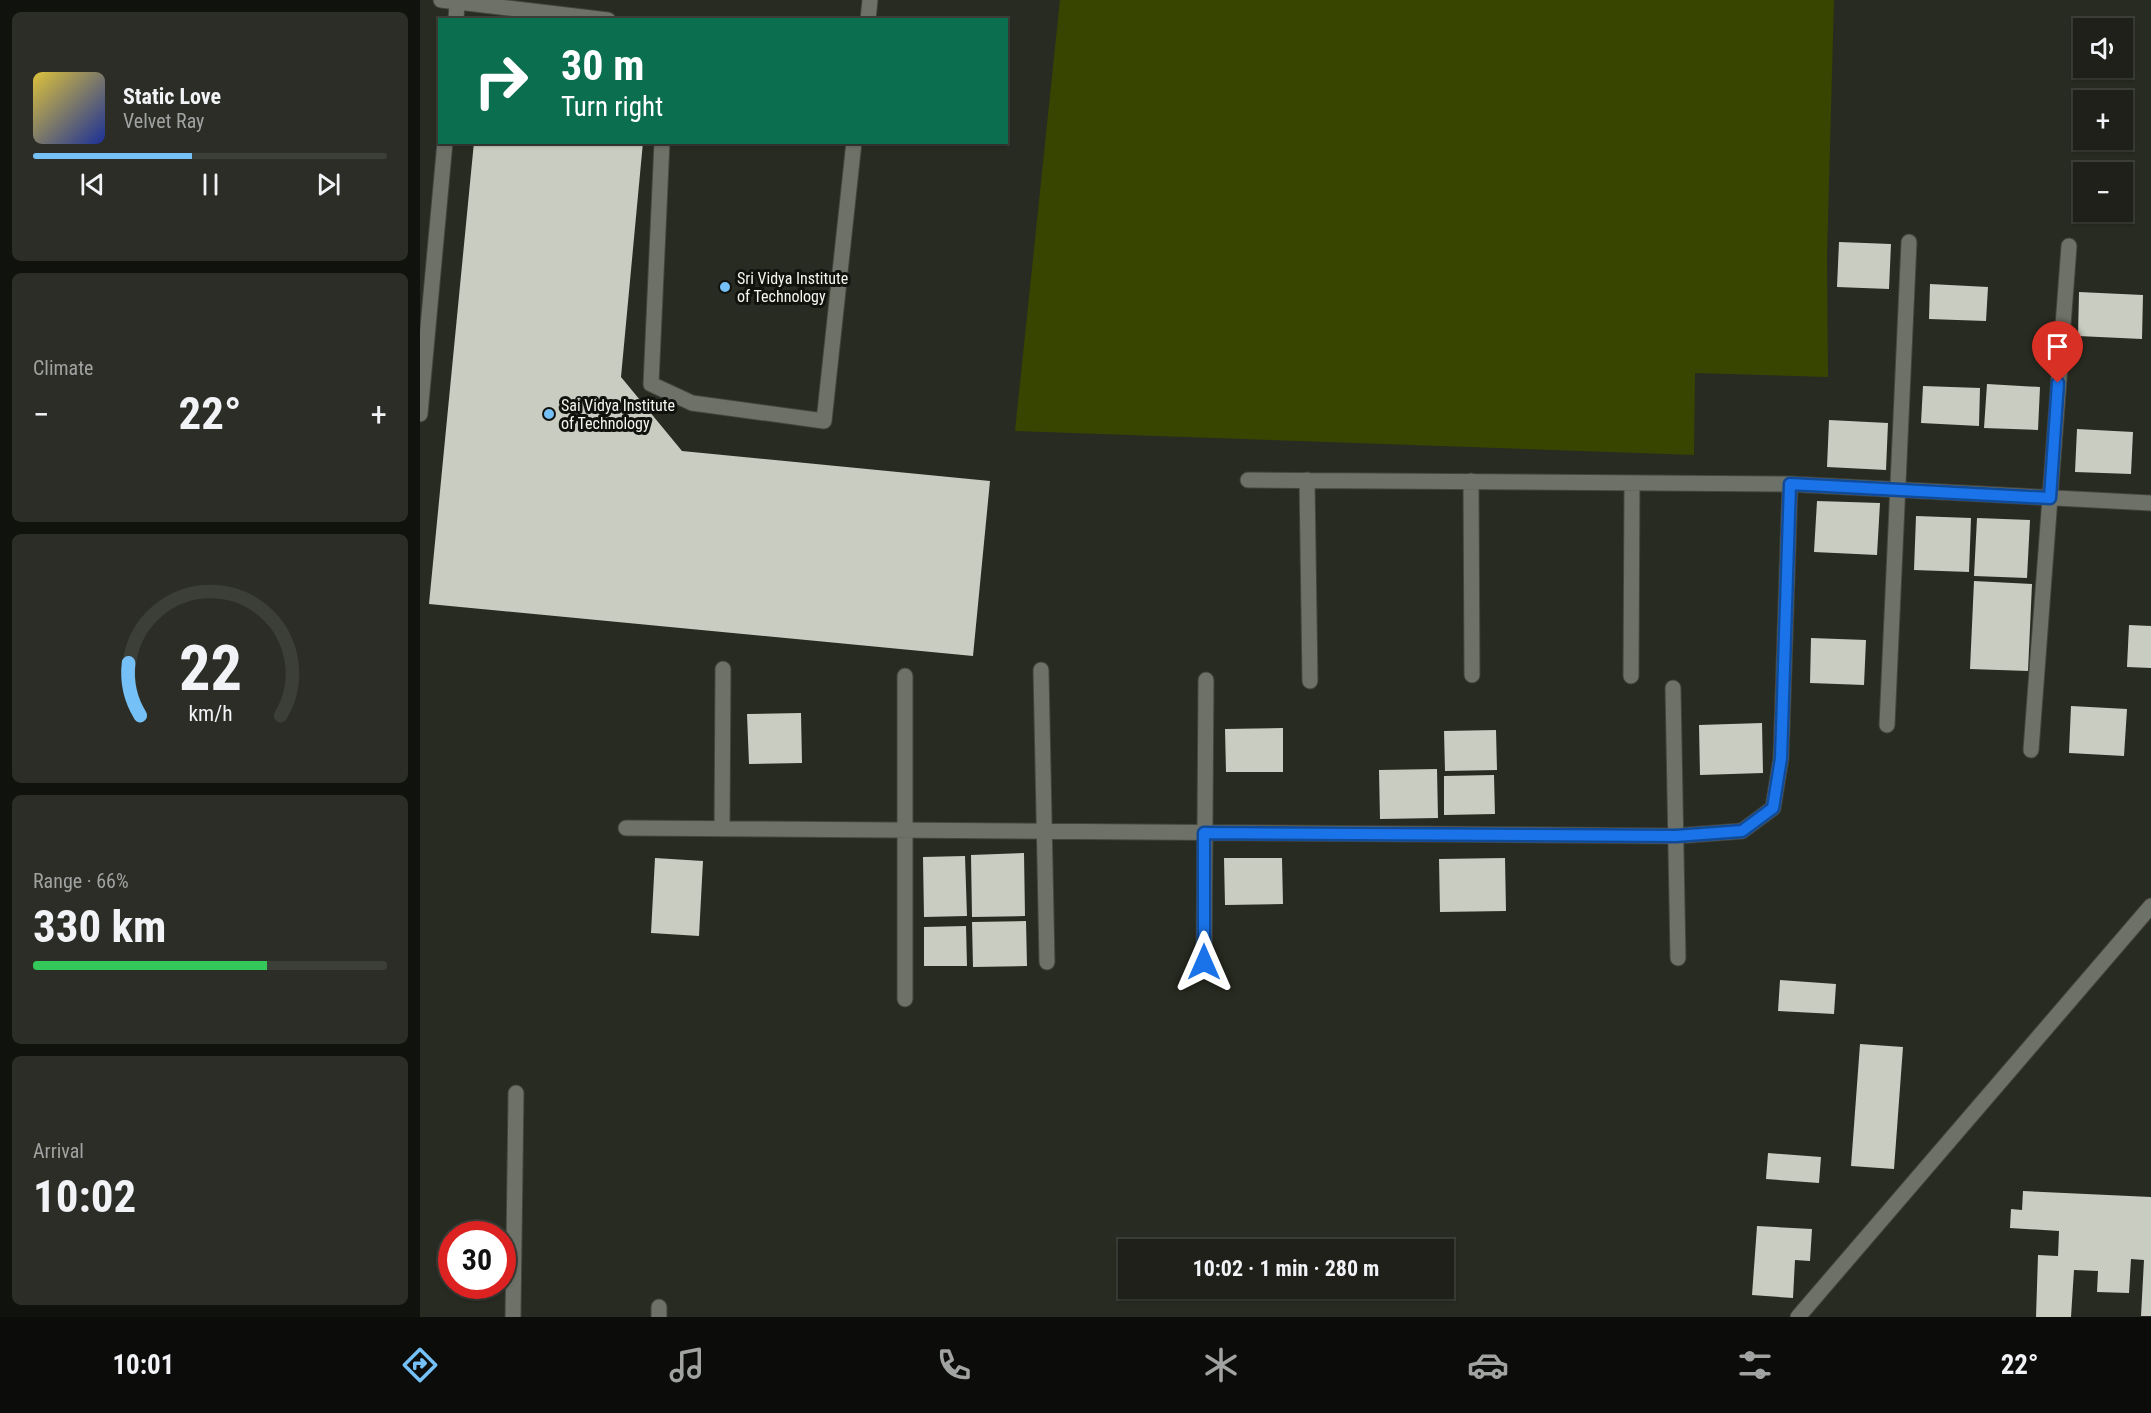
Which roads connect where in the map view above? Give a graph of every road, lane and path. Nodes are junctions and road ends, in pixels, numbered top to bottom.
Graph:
1 (441, 0) edge
2 (870, 0) edge
3 (458, 2) junction
4 (456, 18) edge
5 (591, 18) edge
6 (868, 18) edge
7 (445, 144) edge
8 (662, 144) edge
9 (854, 144) edge
10 (1909, 242) dead end
11 (2069, 246) dead end
12 (420, 414) edge
13 (1248, 480) dead end
14 (1307, 480) junction
15 (1471, 482) junction
16 (1632, 483) junction
17 (1790, 484) junction
18 (1897, 490) junction
19 (2050, 498) junction
20 (2151, 503) edge
21 (723, 669) dead end
22 (1041, 670) dead end
23 (1472, 675) dead end
24 (904, 676) dead end
25 (1631, 676) dead end
26 (1206, 680) dead end
27 (1310, 681) dead end
28 (1673, 688) dead end
29 (1887, 724) dead end
30 (2031, 750) dead end
31 (626, 828) dead end
32 (722, 829) junction
33 (905, 830) junction
34 (1044, 831) junction
35 (1204, 833) junction
36 (1676, 836) junction
37 (2151, 906) edge
38 (1678, 958) dead end
39 (1047, 962) dead end
40 (1204, 962) dead end
41 (905, 999) dead end
42 (516, 1093) dead end
43 (513, 1317) edge
44 (1798, 1317) edge

1 - 3 street
2 - 6 street
3 - 4 street
3 - 5 street
7 - 12 street
8 - 9 street
10 - 18 street
11 - 19 street
13 - 14 street
14 - 15 street
14 - 27 street
15 - 16 street
15 - 23 street
16 - 17 street
16 - 25 street
17 - 18 street
17 - 36 street
18 - 19 street
18 - 29 street
19 - 20 street
19 - 30 street
21 - 32 street
22 - 34 street
24 - 33 street
26 - 35 street
28 - 36 street
31 - 32 street
32 - 33 street
33 - 34 street
33 - 41 street
34 - 35 street
34 - 39 street
35 - 36 street
35 - 40 street
36 - 38 street
37 - 44 street
42 - 43 street

